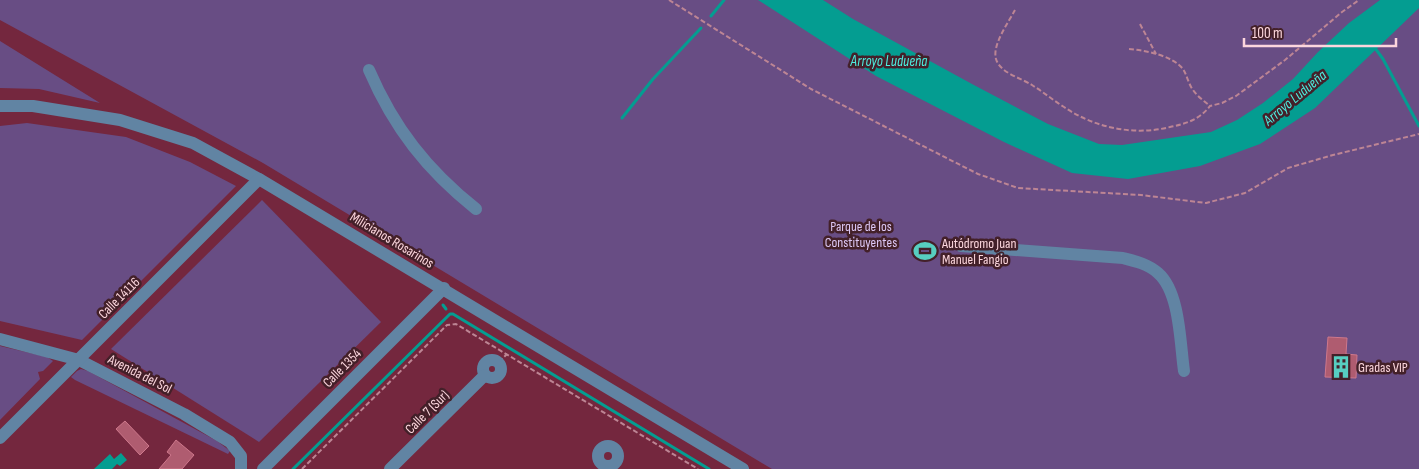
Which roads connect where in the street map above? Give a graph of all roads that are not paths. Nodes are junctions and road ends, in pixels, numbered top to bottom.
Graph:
1 (369, 70) dead end
2 (0, 106) edge
3 (260, 179) junction
4 (476, 209) dead end
5 (961, 246) dead end
6 (444, 288) junction
7 (0, 339) edge
8 (503, 358) road end
9 (79, 360) junction
10 (1184, 370) dead end
11 (0, 438) edge
12 (271, 466) edge
13 (242, 469) edge
14 (390, 469) edge
15 (743, 469) edge

1 - 4 street
2 - 3 street, Milicianos Rosarinos
3 - 6 street, Milicianos Rosarinos
3 - 9 street, Calle 14116
5 - 10 street
6 - 12 street, Calle 1354
6 - 15 street, Milicianos Rosarinos
7 - 9 street, Avenida del Sol
8 - 14 street, Calle 7 (Sur)
9 - 11 street, Calle 14116
9 - 13 street, Avenida del Sol

